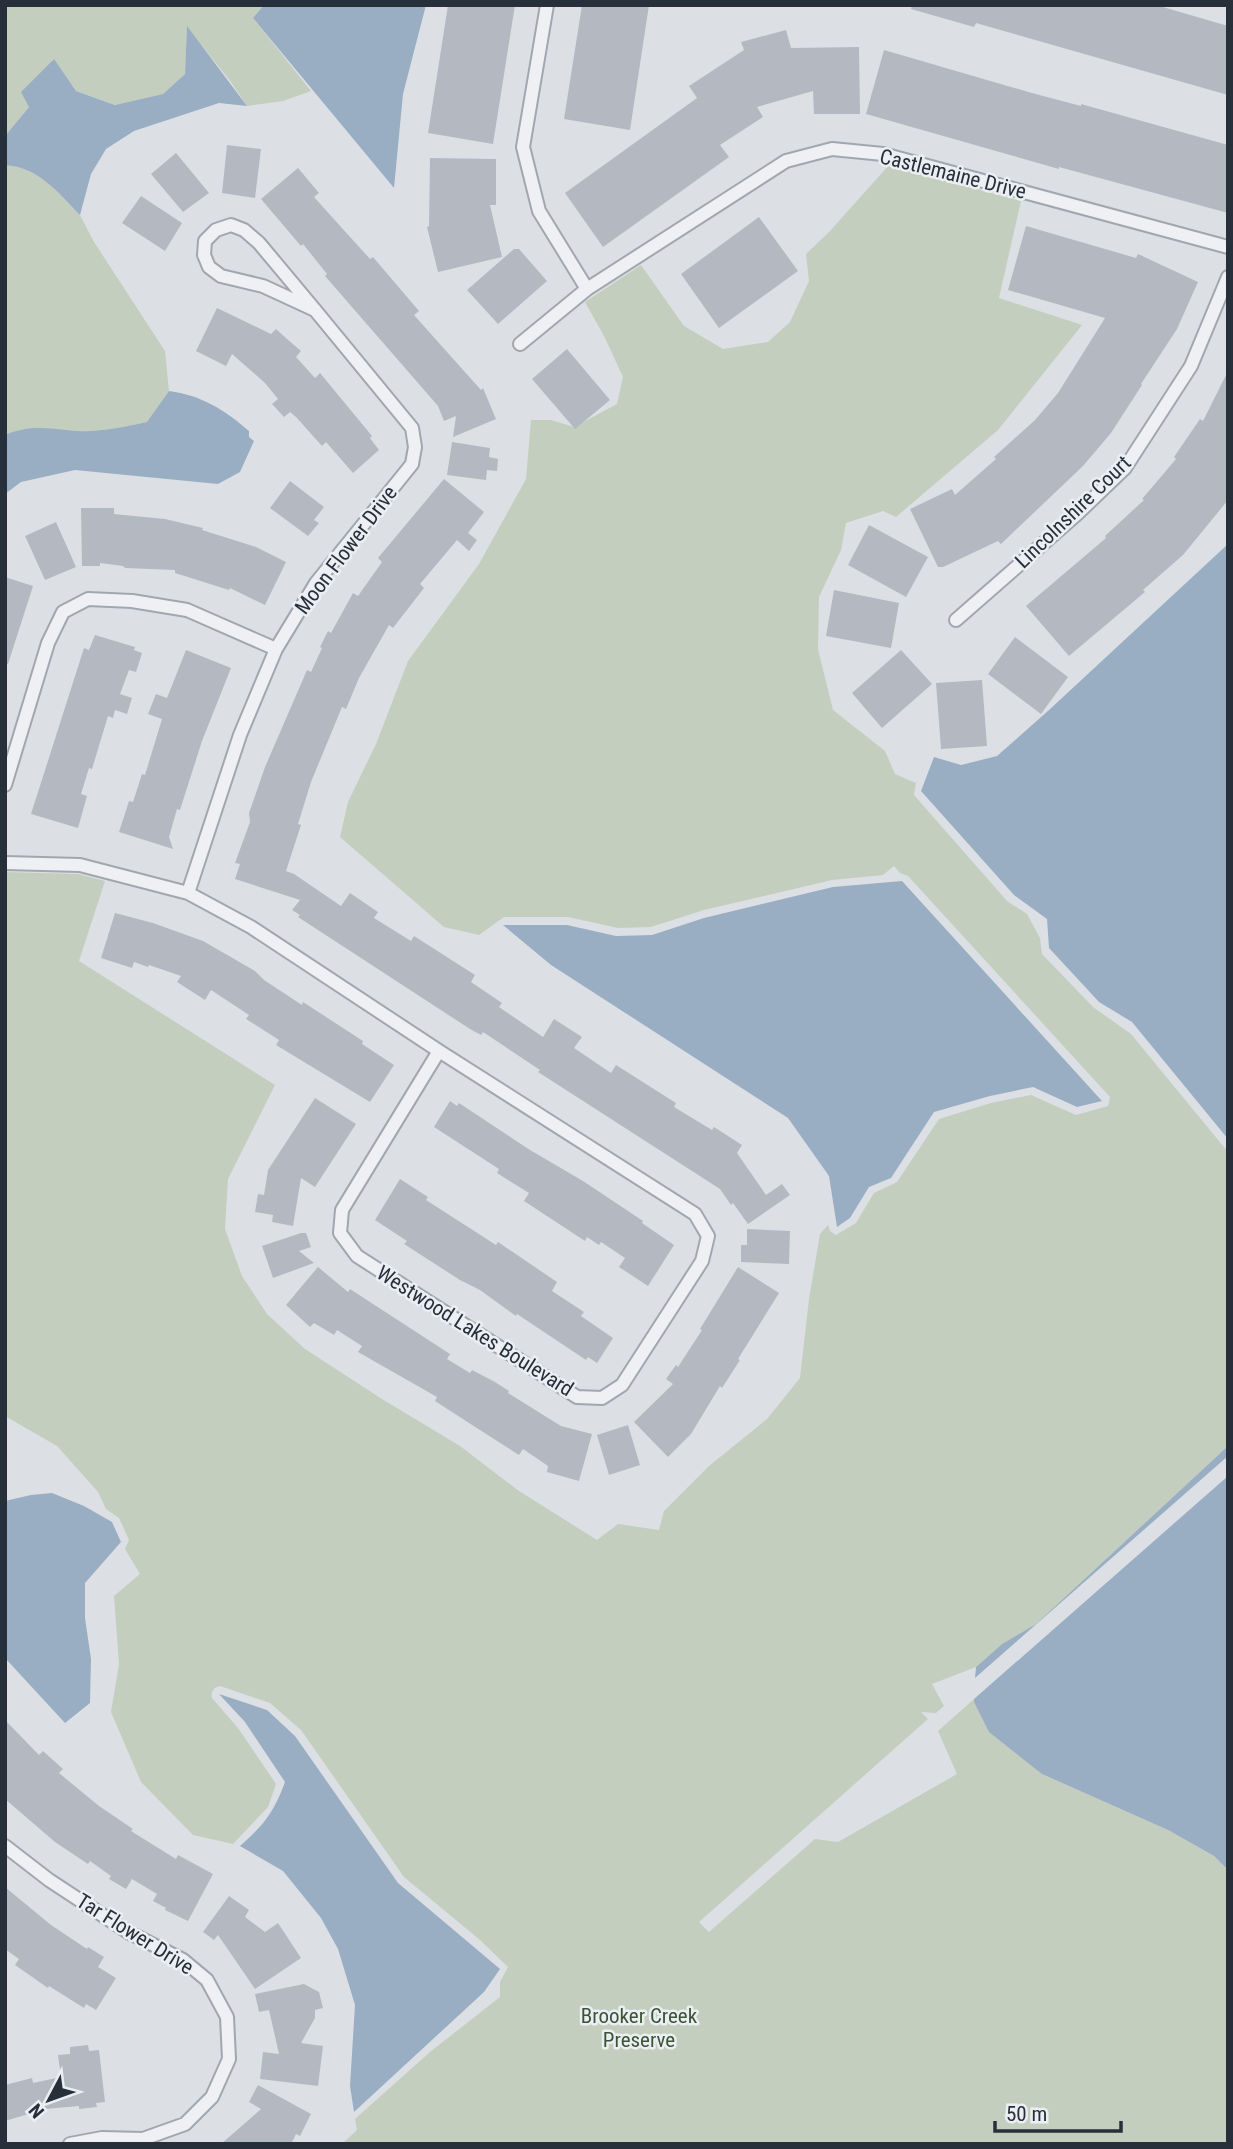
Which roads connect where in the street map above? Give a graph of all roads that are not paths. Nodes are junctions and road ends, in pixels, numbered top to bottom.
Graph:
1 (547, 5) edge
2 (1228, 247) edge
3 (1228, 277) edge
4 (587, 289) junction
5 (314, 310) junction
6 (520, 344) dead end
7 (956, 620) dead end
8 (276, 649) junction
9 (5, 785) edge
10 (5, 863) edge
11 (188, 893) junction
12 (439, 1051) junction
13 (5, 1846) edge
14 (70, 2144) edge

1 - 4 street
2 - 4 street, Castlemaine Drive
3 - 7 street, Lincolnshire Court
4 - 6 street, Castlemaine Drive
5 - 5 street, Moon Flower Drive
5 - 8 street, Moon Flower Drive
8 - 9 street
8 - 11 street, Moon Flower Drive
10 - 11 street, Westwood Lakes Boulevard
11 - 12 street, Westwood Lakes Boulevard
12 - 12 street, Westwood Lakes Boulevard
13 - 14 street, Tar Flower Drive

